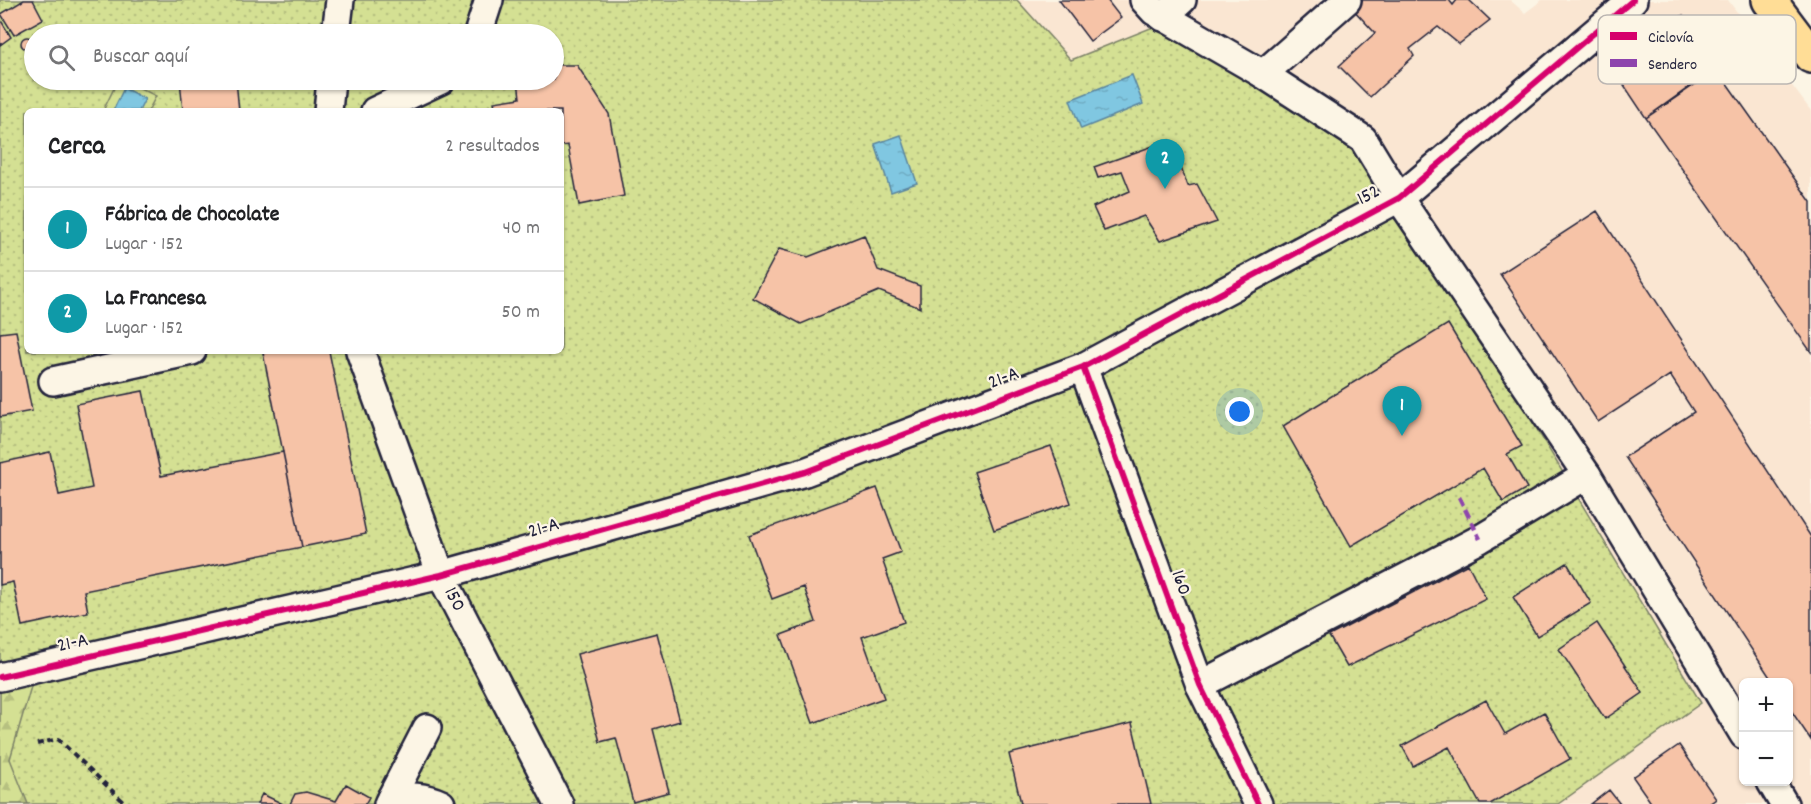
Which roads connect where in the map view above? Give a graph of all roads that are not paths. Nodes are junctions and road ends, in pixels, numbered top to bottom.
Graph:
1 (340, 0) edge
2 (489, 0) edge
3 (1347, 0) edge
4 (1633, 0) edge
5 (1769, 0) edge
6 (1163, 6) edge
7 (1615, 15) edge
8 (1780, 15) edge
9 (337, 24) edge
10 (481, 24) edge
11 (1598, 30) edge
12 (1796, 36) edge
13 (1811, 56) edge
14 (1263, 74) junction
15 (330, 90) edge
16 (420, 90) edge
17 (328, 108) edge
18 (381, 108) edge
19 (1399, 198) junction
20 (178, 354) edge
21 (361, 354) edge
22 (1083, 367) junction
23 (53, 381) dead end
24 (1587, 475) junction
25 (441, 575) junction
26 (0, 677) edge
27 (1200, 685) junction
28 (427, 728) dead end
29 (1741, 732) edge
30 (1774, 786) edge
31 (389, 801) edge
32 (441, 804) edge
33 (559, 804) edge
34 (1258, 804) edge
35 (1785, 804) edge

1 - 9 street
2 - 10 street
3 - 14 street
4 - 7 street, 152
5 - 8 main road
6 - 14 street
11 - 19 street, 152
12 - 13 main road
14 - 19 street
15 - 17 street
16 - 18 street
19 - 22 street, 152
19 - 24 street
20 - 23 street
21 - 25 street, 150
22 - 25 street, 21-A
22 - 27 street, 160
24 - 27 street
24 - 29 street
25 - 26 street, 21-A
25 - 33 street, 150
27 - 34 street, 160
28 - 31 street
30 - 35 street
31 - 32 street

